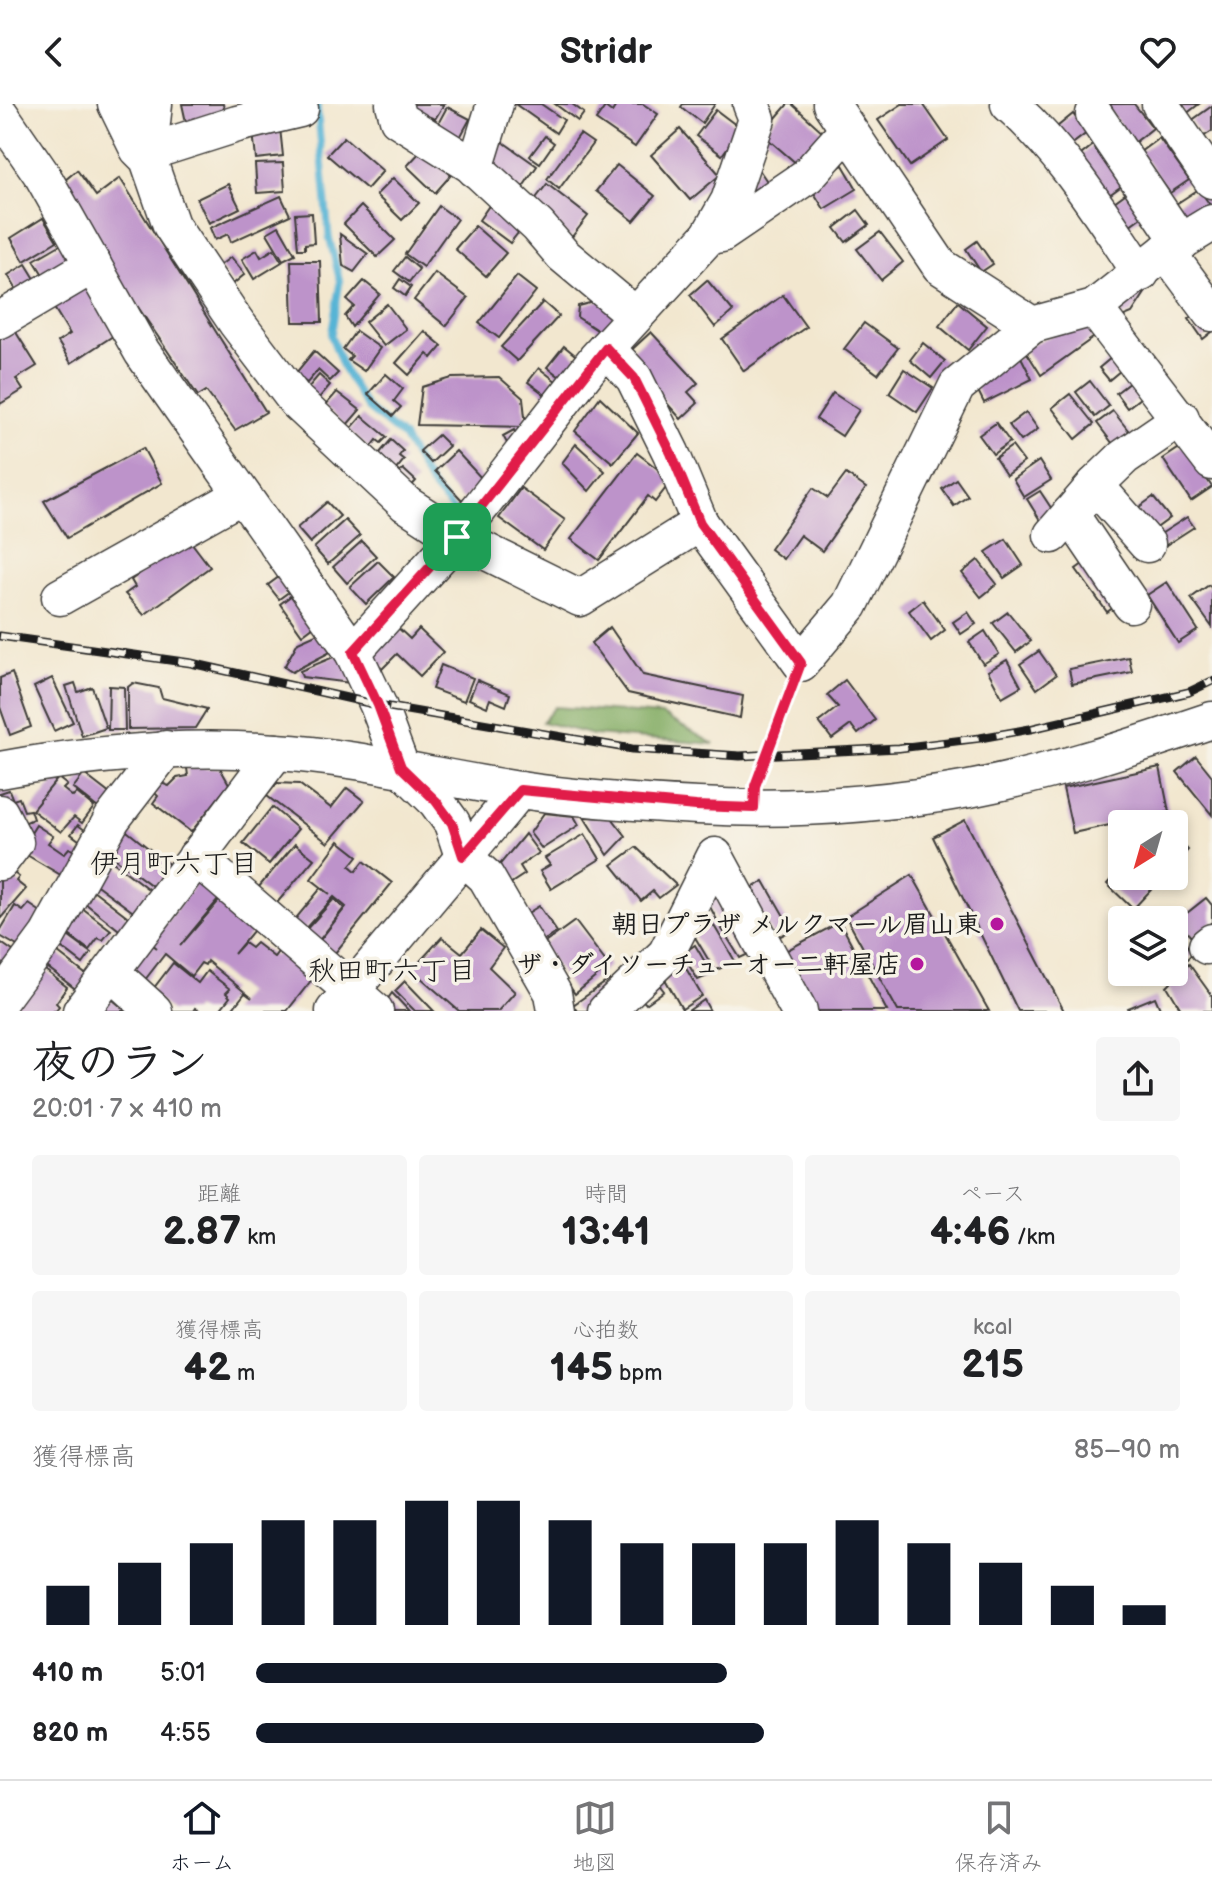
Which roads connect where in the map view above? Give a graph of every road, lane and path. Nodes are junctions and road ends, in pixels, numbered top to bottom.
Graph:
1 (116, 104) edge
2 (154, 104) edge
3 (394, 104) edge
4 (495, 104) edge
5 (751, 104) edge
6 (1009, 104) edge
7 (1160, 104) edge
8 (300, 109) dead end
9 (1094, 114) dead end
10 (839, 117) edge
11 (9, 132) edge
12 (149, 155) junction
13 (475, 169) junction
14 (1212, 180) edge
15 (1212, 223) edge
16 (709, 236) junction
17 (1163, 255) junction
18 (93, 265) junction
19 (1094, 308) junction
20 (1212, 313) edge
21 (635, 315) junction
22 (0, 320) edge
23 (1032, 325) junction
24 (606, 348) junction
25 (1181, 418) junction
26 (1212, 462) edge
27 (1095, 485) junction
28 (242, 495) junction
29 (700, 523) junction
30 (457, 537) junction
31 (1147, 544) dead end
32 (60, 597) dead end
33 (1131, 604) dead end
34 (353, 652) junction
35 (801, 663) junction
36 (1212, 720) edge
37 (166, 749) junction
38 (276, 752) junction
39 (401, 767) junction
40 (0, 770) edge
41 (520, 790) junction
42 (747, 808) junction
43 (0, 813) edge
44 (463, 856) junction
45 (715, 856) junction
46 (196, 857) junction
47 (0, 862) edge
48 (112, 973) junction
49 (0, 1000) edge
50 (353, 1004) edge
51 (81, 1011) edge
52 (154, 1011) edge
53 (556, 1011) edge
54 (606, 1011) edge
55 (799, 1011) edge

1 - 12 street
2 - 12 street
3 - 13 street
4 - 13 street
5 - 16 street
6 - 17 street
7 - 14 street
8 - 12 street
9 - 17 street
10 - 16 street
10 - 23 street
11 - 18 street
12 - 30 street
13 - 21 street
15 - 17 street
16 - 21 street
17 - 19 street
17 - 20 street
18 - 22 street
18 - 28 street
19 - 23 street
19 - 25 street
21 - 24 street
23 - 35 street
24 - 29 street
24 - 30 street
25 - 26 street
25 - 27 street
27 - 31 street
27 - 33 street
28 - 32 street
28 - 34 street
29 - 30 street
29 - 35 street
30 - 34 street
34 - 39 street
35 - 42 path
36 - 42 street
37 - 38 street
37 - 40 street
37 - 49 street
38 - 39 street
38 - 46 street
39 - 41 street
39 - 44 street
41 - 42 street
41 - 44 street
42 - 45 street
43 - 47 street
44 - 50 street
44 - 53 street
45 - 54 street
45 - 55 street
46 - 48 street
46 - 50 street
48 - 51 street
48 - 52 street

